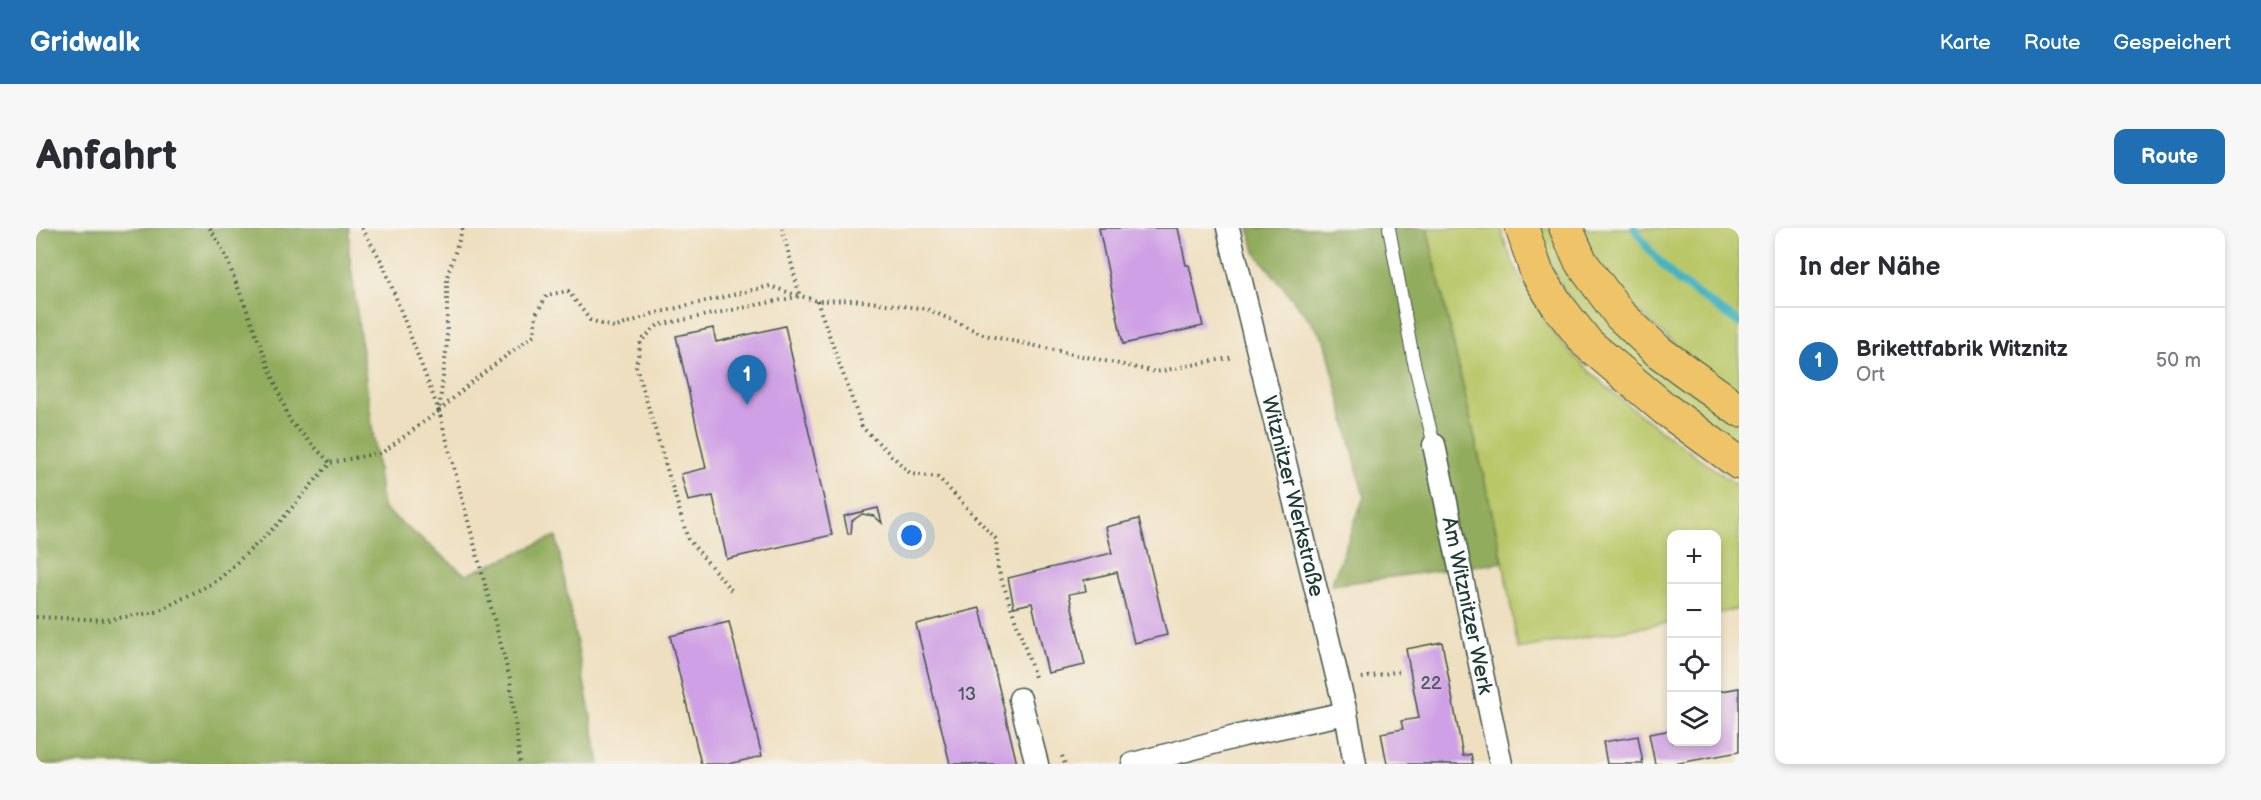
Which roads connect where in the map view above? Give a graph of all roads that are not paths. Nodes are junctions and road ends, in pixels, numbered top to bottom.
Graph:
1 (1228, 228) edge
2 (1389, 228) edge
3 (1522, 228) edge
4 (1566, 228) edge
5 (1739, 410) edge
6 (1434, 445) joint
7 (1739, 463) edge
8 (1030, 694) road end
9 (1346, 713) junction
10 (1037, 764) edge
11 (1133, 764) edge
12 (1355, 764) edge
13 (1500, 764) edge

1 - 9 street, Witznitzer Werkstraße
2 - 6 lane
3 - 7 highway
4 - 5 highway
6 - 13 street, Am Witznitzer Werk
8 - 10 street
9 - 11 street
9 - 12 street, Witznitzer Werkstraße

